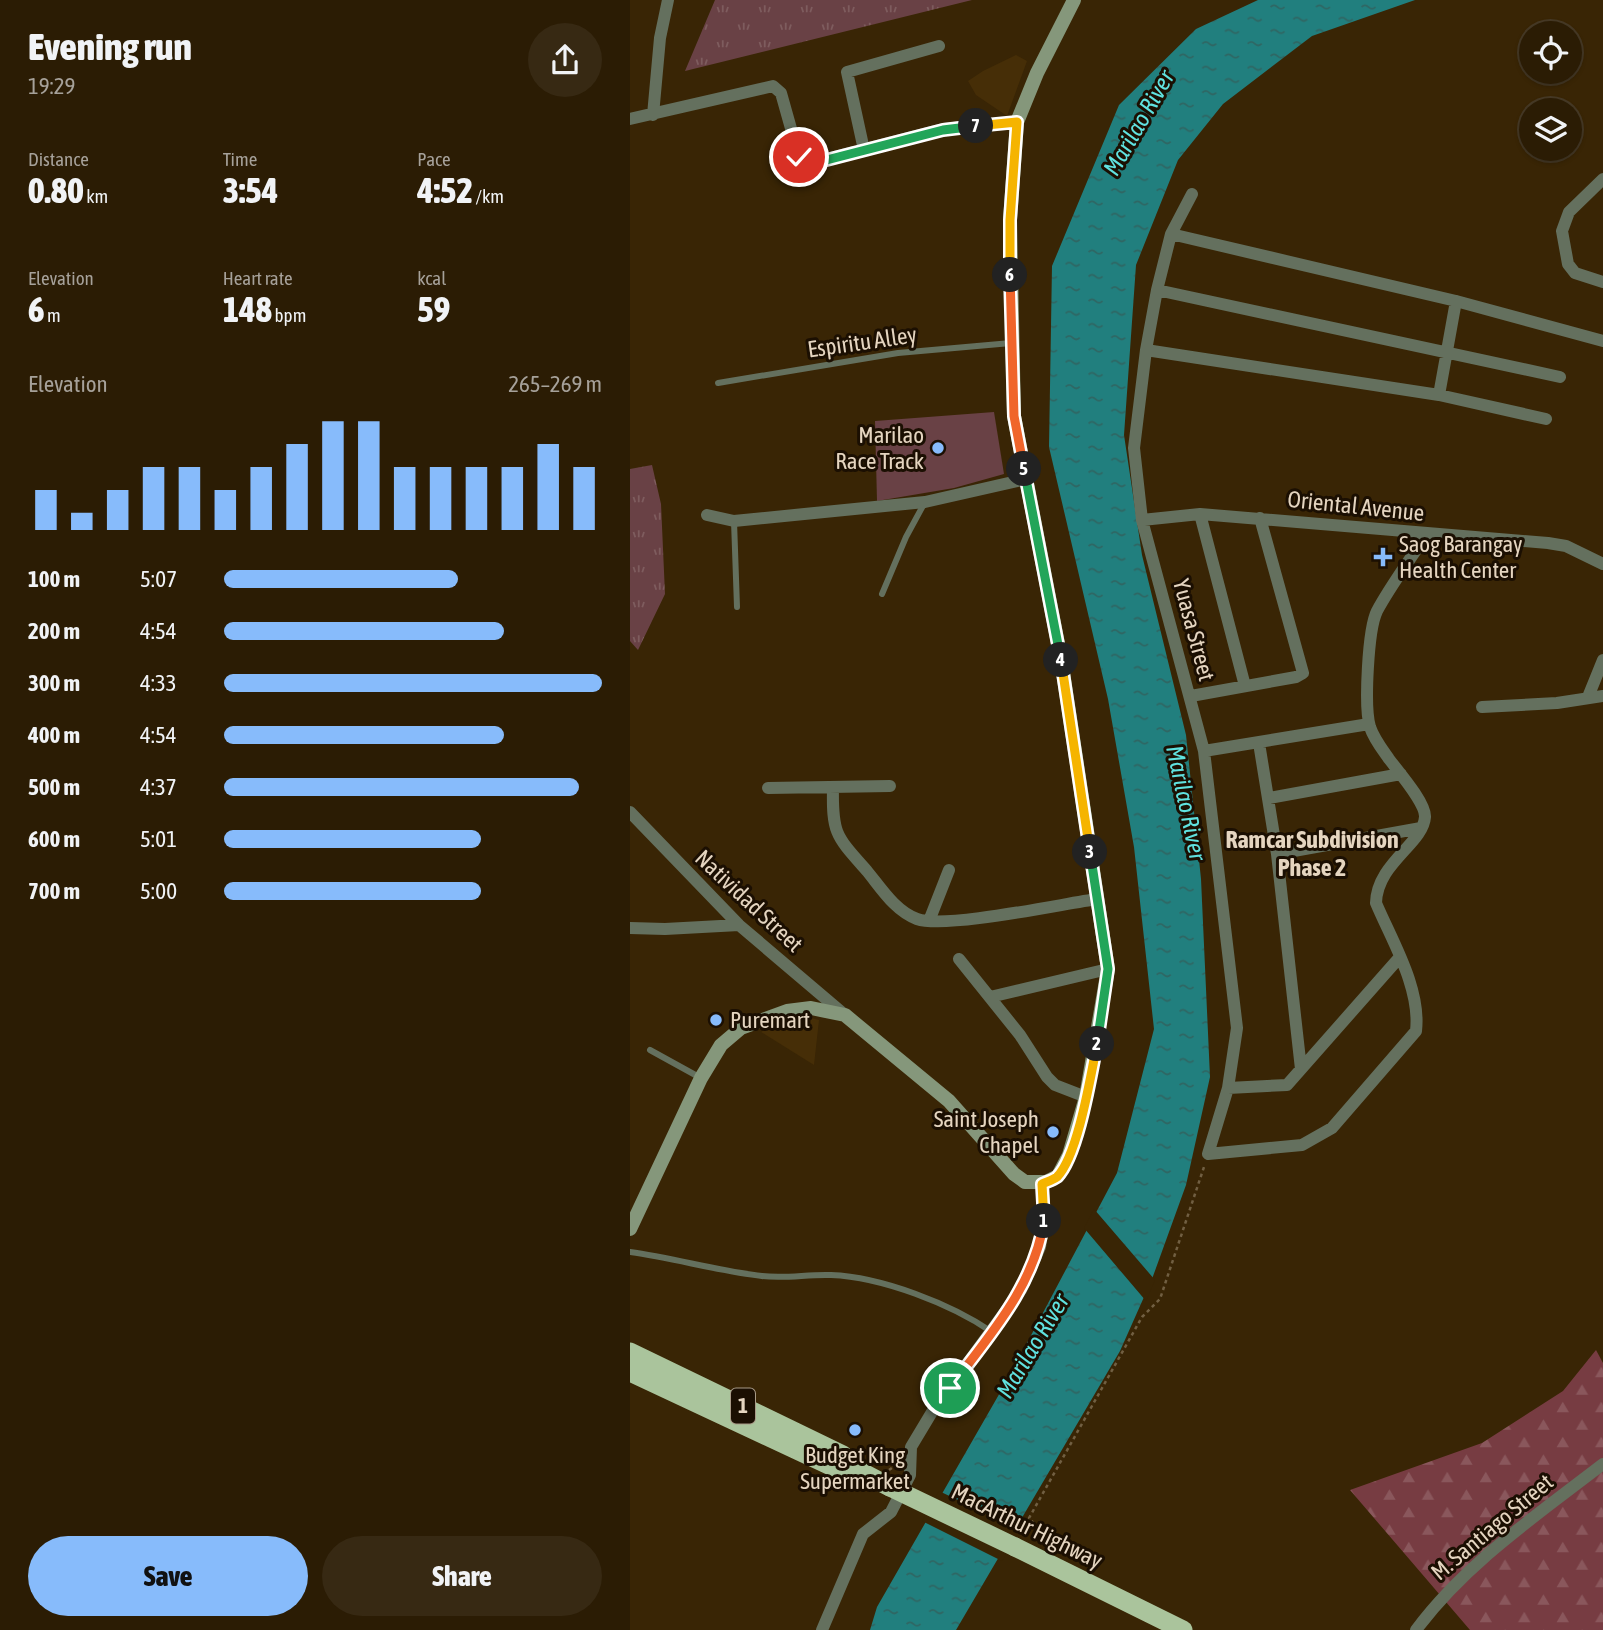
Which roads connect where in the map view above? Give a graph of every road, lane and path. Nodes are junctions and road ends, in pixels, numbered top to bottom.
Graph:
1 (668, 0) edge
2 (1073, 0) edge
3 (939, 46) dead end
4 (653, 115) junction
5 (630, 119) edge
6 (1017, 122) junction
7 (864, 150) junction
8 (1603, 179) edge
9 (1192, 194) dead end
10 (1171, 234) junction
11 (1603, 282) edge
12 (1157, 290) junction
13 (1456, 301) junction
14 (1603, 341) edge
15 (1011, 343) junction
16 (1146, 350) junction
17 (1448, 351) junction
18 (1560, 377) dead end
19 (718, 383) dead end
20 (1439, 395) junction
21 (1546, 419) dead end
22 (1026, 479) junction
23 (925, 502) junction
24 (707, 514) dead end
25 (1200, 514) junction
26 (1260, 518) junction
27 (1142, 520) junction
28 (734, 521) junction
29 (1426, 535) junction
30 (1603, 564) edge
31 (882, 594) dead end
32 (737, 607) dead end
33 (1603, 660) edge
34 (1245, 686) junction
35 (1191, 696) junction
36 (1603, 696) edge
37 (1588, 697) junction
38 (1482, 707) dead end
39 (1369, 724) junction
40 (1259, 743) junction
41 (1204, 751) junction
42 (1401, 774) junction
43 (890, 786) dead end
44 (833, 787) junction
45 (768, 788) dead end
46 (1269, 798) junction
47 (630, 812) edge
48 (1421, 828) junction
49 (1278, 854) junction
50 (949, 870) dead end
51 (1097, 899) junction
52 (929, 921) junction
53 (738, 925) junction
54 (630, 928) edge
55 (1399, 958) junction
56 (959, 959) dead end
57 (1108, 969) junction
58 (990, 997) junction
59 (845, 1015) junction
60 (650, 1050) dead end
61 (1301, 1069) junction
62 (701, 1078) junction
63 (1228, 1088) junction
64 (1086, 1097) junction
65 (1208, 1154) junction
66 (1042, 1184) junction
67 (630, 1228) edge
68 (630, 1252) edge
69 (992, 1332) junction
70 (630, 1352) edge
71 (630, 1373) edge
72 (897, 1463) dead end
73 (1603, 1464) edge
74 (850, 1466) junction
75 (891, 1466) dead end
76 (1047, 1538) dead end
77 (822, 1630) edge
78 (1183, 1630) edge
79 (1416, 1630) edge

1 - 4 street
2 - 6 main road
3 - 7 street
4 - 5 street
4 - 7 street
6 - 7 street
6 - 15 main road
8 - 11 street
9 - 10 street, Yuasa Street
10 - 12 street, Yuasa Street
10 - 13 street
12 - 16 street, Yuasa Street
12 - 17 street
13 - 14 street
13 - 17 street
15 - 19 lane, Espiritu Alley
15 - 22 main road
16 - 20 street
16 - 27 street, Yuasa Street
17 - 18 street
17 - 20 street
20 - 21 street
22 - 23 street
22 - 51 main road
23 - 28 street
23 - 31 lane
24 - 28 street
25 - 26 street, Oriental Avenue
25 - 27 street, Oriental Avenue
25 - 34 street
26 - 29 street, Oriental Avenue
26 - 34 street
27 - 35 street, Yuasa Street
28 - 32 lane
29 - 30 street, Oriental Avenue
29 - 39 street
33 - 37 street
34 - 35 street
35 - 41 street, Yuasa Street
36 - 37 street
37 - 38 street
39 - 40 street
39 - 42 street
40 - 41 street
40 - 46 street
41 - 63 street, Yuasa Street
42 - 46 street
42 - 48 street
43 - 44 street
44 - 45 street
44 - 52 street
46 - 49 street
47 - 53 street, Natividad Street
48 - 49 street
48 - 55 street
49 - 61 street
50 - 52 street
51 - 52 street
51 - 57 main road
53 - 54 street
53 - 59 street, Natividad Street
55 - 61 street
55 - 65 street
56 - 58 street
57 - 58 street
57 - 64 main road
58 - 64 street
59 - 62 main road
59 - 66 main road
60 - 62 lane
61 - 63 street
62 - 67 main road
63 - 65 street, Yuasa Street
64 - 66 main road
65 - 76 path
66 - 69 street
68 - 69 lane
69 - 77 street
70 - 74 highway, MacArthur Highway / 1
71 - 74 highway, MacArthur Highway / 1
72 - 75 path
73 - 79 street, M. Santiago Street
74 - 78 highway, MacArthur Highway / 1, bridge

